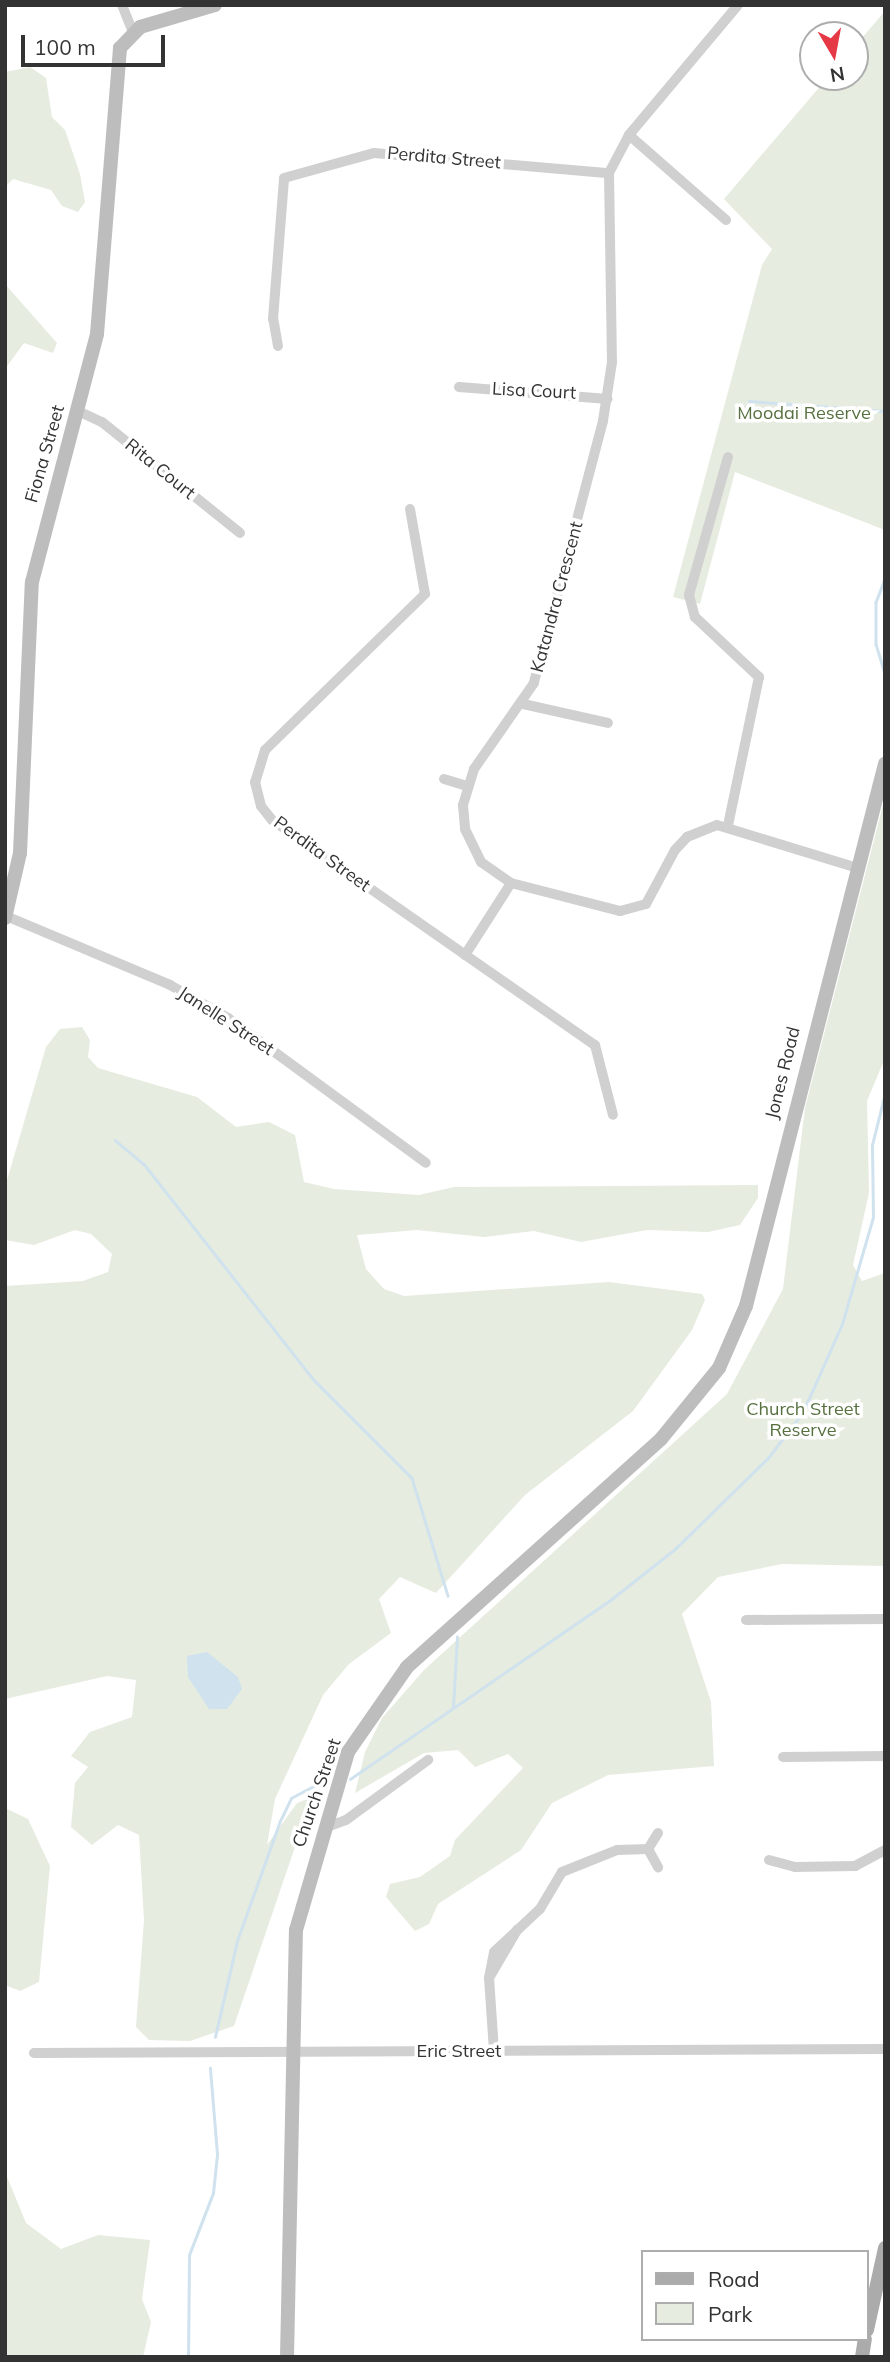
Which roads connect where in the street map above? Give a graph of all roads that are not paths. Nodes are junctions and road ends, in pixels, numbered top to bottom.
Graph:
1 (122, 5) edge
2 (215, 5) edge
3 (738, 5) edge
4 (132, 30) junction
5 (629, 135) junction
6 (608, 173) junction
7 (726, 219) dead end
8 (278, 346) dead end
9 (459, 387) dead end
10 (608, 400) junction
11 (78, 411) junction
12 (728, 457) dead end
13 (410, 509) dead end
14 (240, 533) dead end
15 (523, 704) junction
16 (608, 723) dead end
17 (885, 764) edge
18 (444, 779) dead end
19 (467, 786) junction
20 (729, 826) junction
21 (858, 868) junction
22 (511, 883) junction
23 (6, 917) edge
24 (464, 955) junction
25 (613, 1115) dead end
26 (426, 1163) dead end
27 (708, 1386) joint
28 (885, 1619) edge
29 (746, 1620) dead end
30 (885, 1756) edge
31 (783, 1757) dead end
32 (428, 1760) dead end
33 (324, 1828) junction
34 (658, 1833) dead end
35 (648, 1849) junction
36 (885, 1850) edge
37 (769, 1860) dead end
38 (658, 1867) dead end
39 (885, 2049) edge
40 (494, 2051) junction
41 (293, 2052) junction
42 (34, 2053) dead end
43 (885, 2248) edge
44 (869, 2321) edge
45 (287, 2357) edge

1 - 4 street
2 - 4 street
3 - 5 street, Katandra Crescent
4 - 11 street, Fiona Street
5 - 6 street, Katandra Crescent
5 - 7 street
6 - 8 street, Perdita Street
6 - 10 street, Katandra Crescent
9 - 10 street, Lisa Court
10 - 15 street, Katandra Crescent
11 - 14 street, Rita Court
11 - 23 street, Fiona Street
12 - 20 street
13 - 24 street, Perdita Street
15 - 16 street
15 - 19 street, Katandra Crescent
17 - 21 street, Jones Road
18 - 19 street
19 - 22 street
20 - 21 street
20 - 22 street
21 - 27 street, Jones Road
22 - 24 street
23 - 26 street, Janelle Street
24 - 25 street, Perdita Street
27 - 33 street, Church Street
28 - 29 street
30 - 31 street
32 - 33 street
33 - 41 street, Church Street
34 - 35 street
35 - 38 street
35 - 40 street
36 - 37 street
39 - 40 street, Eric Street
40 - 41 street, Eric Street
41 - 42 street, Eric Street
41 - 45 street, Church Street
43 - 44 main road

